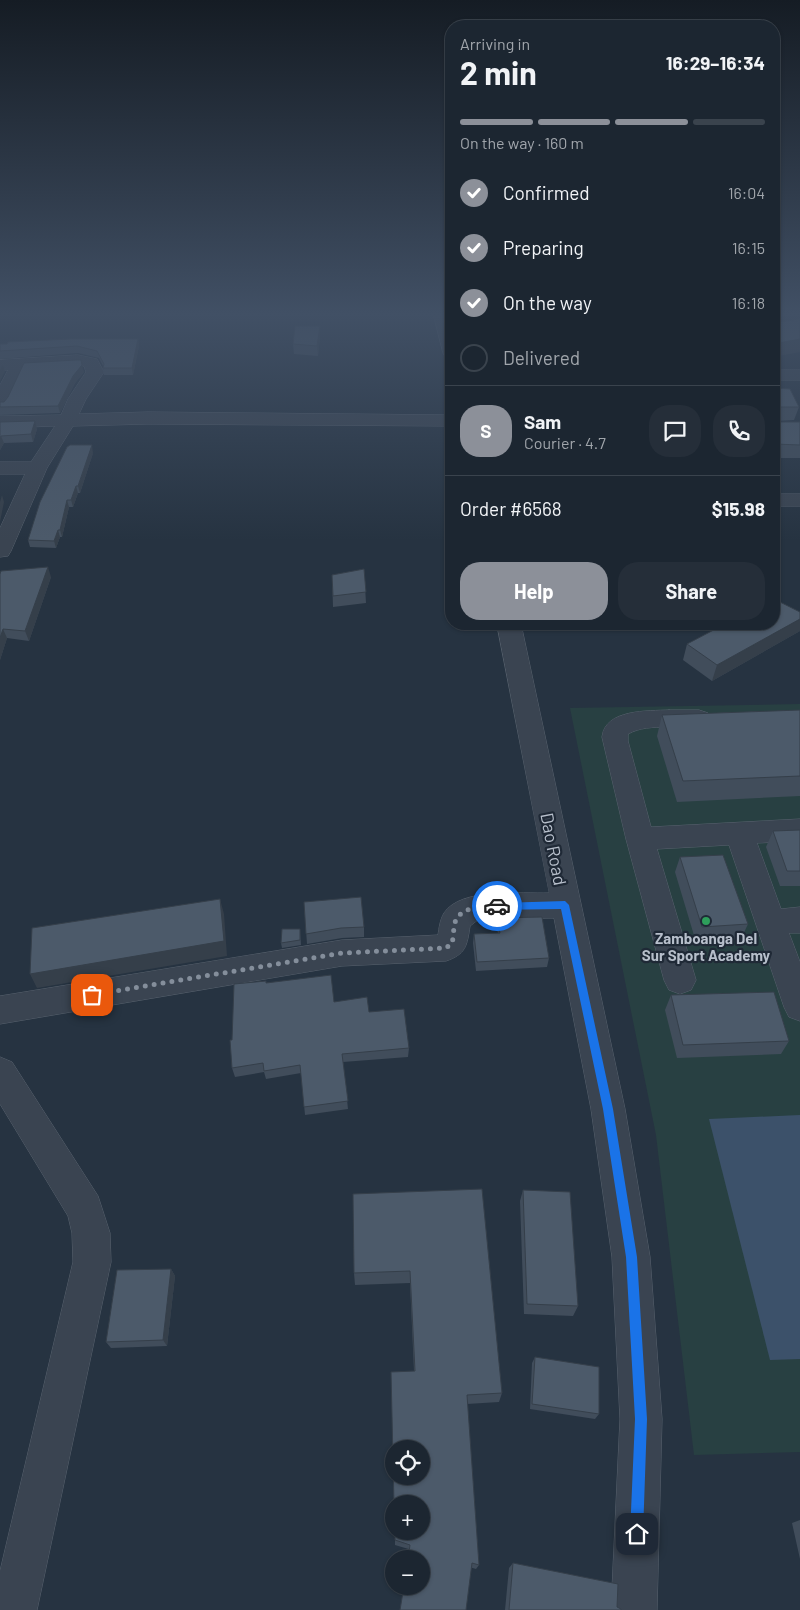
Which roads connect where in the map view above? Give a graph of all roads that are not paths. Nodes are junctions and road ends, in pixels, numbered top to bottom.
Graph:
1 (6, 391) edge
2 (82, 391) edge
3 (0, 403) edge
4 (67, 421) junction
5 (0, 422) edge
6 (445, 422) edge
7 (0, 468) edge
8 (37, 468) junction
9 (780, 500) edge
10 (800, 500) edge
11 (6, 523) edge
12 (0, 551) edge
13 (510, 630) edge
14 (720, 718) edge
15 (800, 830) edge
16 (739, 833) junction
17 (640, 839) junction
18 (565, 905) junction
19 (800, 920) edge
20 (769, 922) junction
21 (680, 980) dead end
22 (800, 1007) edge
23 (0, 1010) edge
24 (0, 1074) edge
25 (14, 1610) edge
26 (634, 1610) edge

1 - 3 street
2 - 4 street
4 - 5 street
4 - 6 street
4 - 8 street
7 - 8 street
8 - 11 street
9 - 10 street
11 - 12 street
13 - 18 street, Dao Road
14 - 17 street
15 - 16 street
16 - 17 street
16 - 20 street
17 - 21 street
18 - 23 street
18 - 26 street, Dao Road
19 - 20 street
20 - 22 street
24 - 25 street

